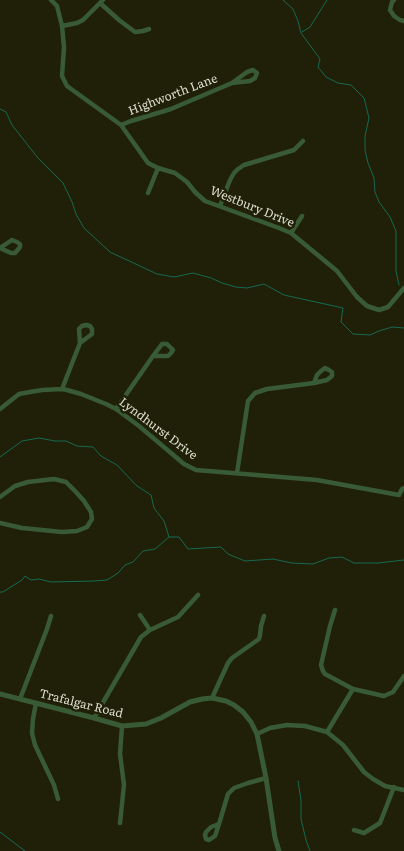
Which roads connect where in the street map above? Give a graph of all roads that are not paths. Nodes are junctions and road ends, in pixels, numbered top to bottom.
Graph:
1 (52, 0) edge
2 (394, 0) edge
3 (102, 2) edge
4 (404, 21) edge
5 (62, 26) junction
6 (149, 29) dead end
7 (232, 83) junction
8 (121, 126) junction
9 (303, 140) dead end
10 (158, 168) junction
11 (148, 193) dead end
12 (220, 206) junction
13 (302, 216) dead end
14 (291, 233) junction
15 (404, 288) edge
16 (80, 343) dead end
17 (152, 356) dead end
18 (314, 383) dead end
19 (62, 389) junction
20 (0, 409) edge
21 (116, 409) junction
22 (237, 473) junction
23 (404, 488) edge
24 (402, 496) edge
25 (0, 497) edge
26 (0, 523) edge
27 (198, 595) dead end
28 (335, 610) dead end
29 (140, 615) dead end
30 (51, 616) dead end
31 (264, 616) dead end
32 (150, 630) junction
33 (404, 676) edge
34 (353, 689) junction
35 (0, 694) edge
36 (212, 698) junction
37 (20, 699) junction
38 (36, 703) junction
39 (94, 718) junction
40 (122, 726) junction
41 (327, 732) junction
42 (257, 734) junction
43 (266, 778) junction
44 (394, 787) junction
45 (404, 790) edge
46 (58, 799) dead end
47 (120, 823) dead end
48 (218, 824) dead end
49 (354, 830) dead end
50 (280, 851) edge

1 - 5 street, Westbury Drive
2 - 4 street
3 - 5 street
3 - 6 street
5 - 8 street, Westbury Drive
7 - 7 street, Highworth Lane
7 - 8 street, Highworth Lane
8 - 10 street, Westbury Drive
9 - 12 street
10 - 11 street
10 - 12 street, Westbury Drive
12 - 14 street, Westbury Drive
13 - 14 street
14 - 15 street, Westbury Drive
16 - 19 street
17 - 21 street
18 - 22 street
19 - 20 street, Lyndhurst Drive
19 - 21 street, Lyndhurst Drive
21 - 22 street, Lyndhurst Drive
22 - 24 street, Lyndhurst Drive
23 - 24 street, Lyndhurst Drive
25 - 26 street
27 - 32 street
28 - 34 street
29 - 32 street
30 - 37 street
31 - 36 street
32 - 39 street
33 - 34 street
34 - 41 street
35 - 37 street, Trafalgar Road
36 - 40 street, Trafalgar Road
36 - 42 street
37 - 38 street, Trafalgar Road
38 - 39 street, Trafalgar Road
38 - 46 street
39 - 40 street, Trafalgar Road
40 - 47 street
41 - 42 street
41 - 44 street
42 - 43 street
43 - 48 street
43 - 50 street
44 - 45 street
44 - 49 street

